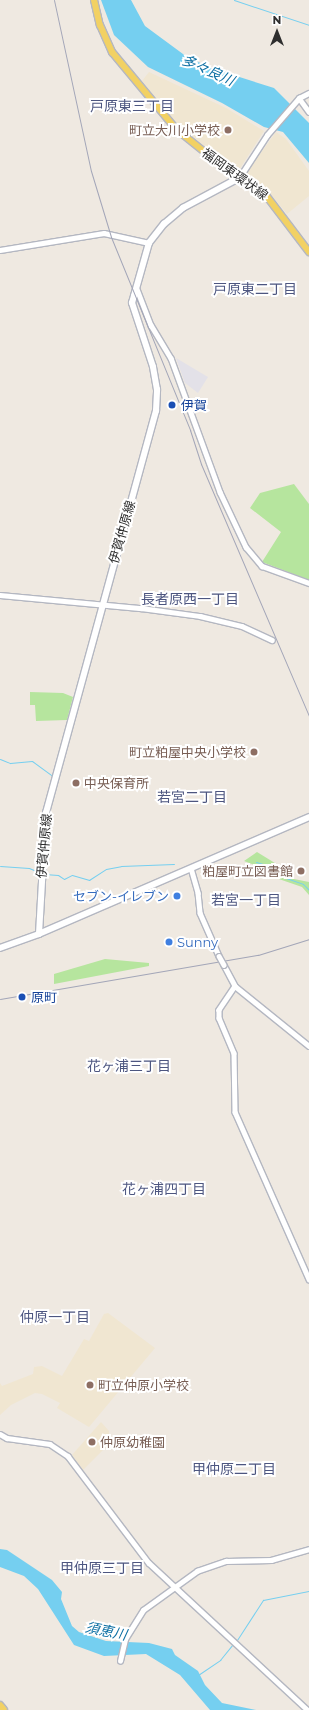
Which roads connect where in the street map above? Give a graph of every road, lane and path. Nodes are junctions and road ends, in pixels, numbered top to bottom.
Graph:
1 (94, 0) edge
2 (309, 93) edge
3 (297, 100) junction
4 (309, 112) edge
5 (239, 178) junction
6 (149, 243) junction
7 (0, 250) edge
8 (309, 252) edge
9 (136, 287) junction
10 (309, 583) edge
11 (0, 595) edge
12 (102, 605) junction
13 (272, 640) dead end
14 (309, 817) edge
15 (191, 868) junction
16 (39, 934) junction
17 (0, 948) edge
18 (235, 986) junction
19 (309, 1046) edge
20 (309, 1279) edge
21 (0, 1434) edge
22 (309, 1549) edge
23 (173, 1588) junction
24 (120, 1661) dead end
25 (0, 1705) edge
26 (4, 1710) edge
27 (308, 1710) edge

1 - 5 main road, 福岡東環状線
2 - 3 street
3 - 4 street
3 - 5 street
5 - 6 main road, 伊賀仲原線
5 - 8 main road, 福岡東環状線
6 - 7 street
6 - 9 main road, 伊賀仲原線
9 - 10 street
9 - 12 main road, 伊賀仲原線
11 - 12 street
12 - 13 street
12 - 16 main road, 伊賀仲原線
14 - 15 main road
15 - 16 main road
15 - 18 street, bridge
16 - 17 main road
18 - 19 street
18 - 20 street
21 - 23 street
22 - 23 street
23 - 24 street
23 - 27 street
25 - 26 main road

